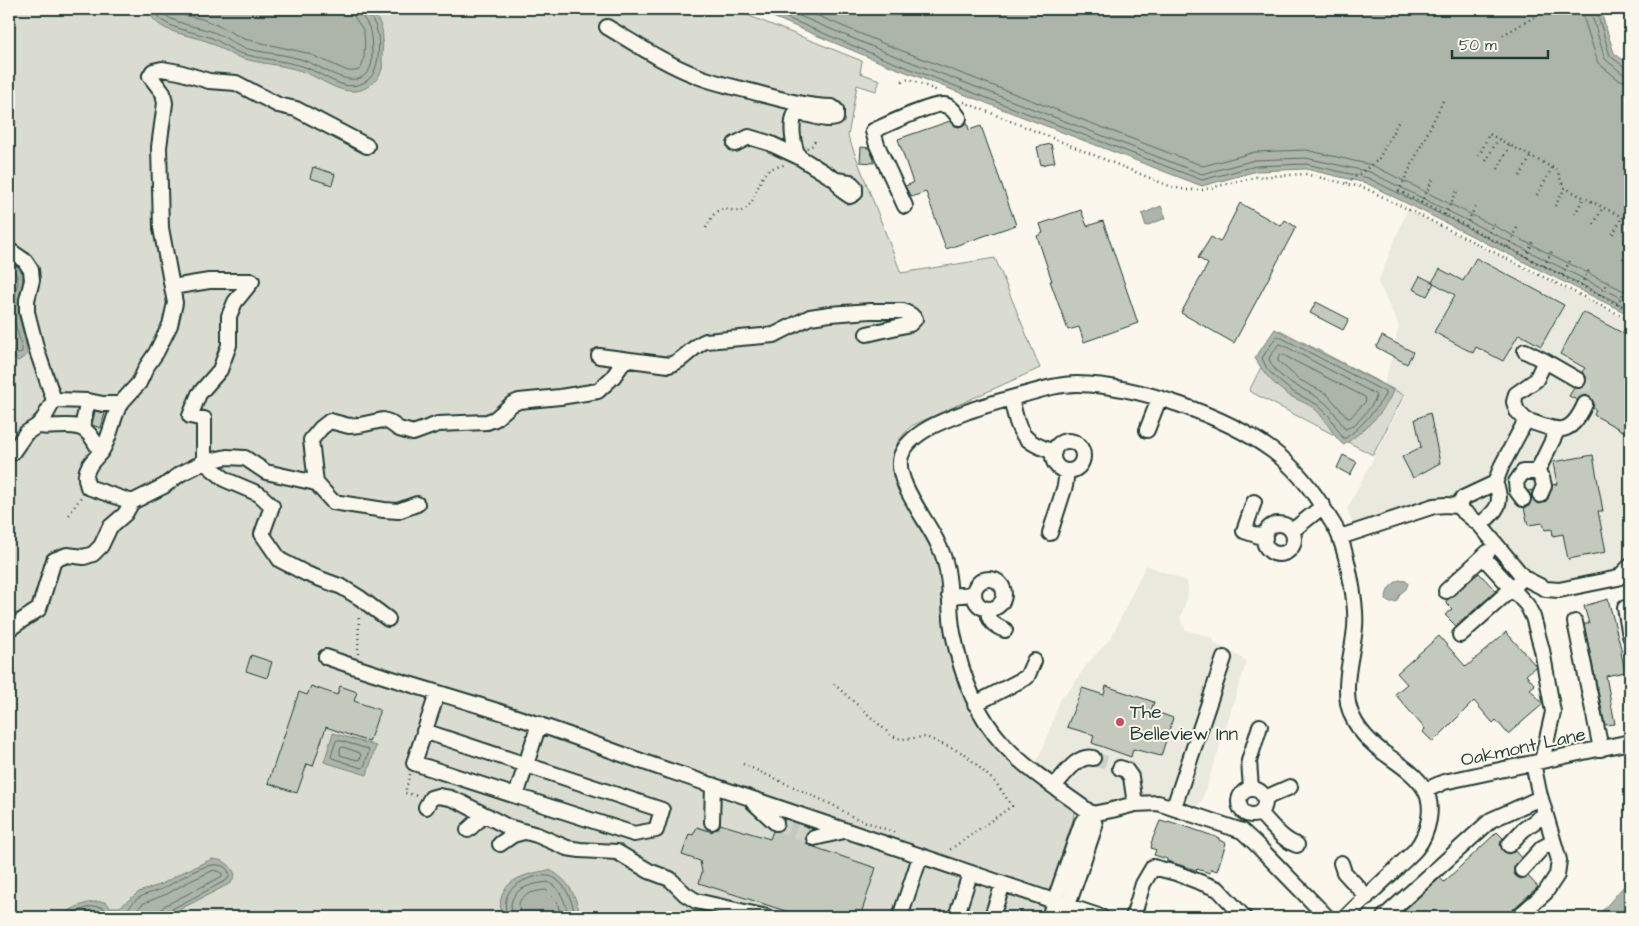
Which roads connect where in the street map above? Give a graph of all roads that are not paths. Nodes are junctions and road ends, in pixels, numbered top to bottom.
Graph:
1 (607, 27) dead end
2 (959, 118) dead end
3 (735, 144) dead end
4 (367, 146) dead end
5 (795, 158) junction
6 (836, 180) dead end
7 (905, 206) dead end
8 (9, 250) edge
9 (172, 287) junction
10 (866, 334) dead end
11 (1525, 351) dead end
12 (600, 356) dead end
13 (625, 360) junction
14 (1545, 361) junction
15 (1578, 380) tunnel mouth
16 (1011, 398) junction
17 (1159, 399) junction
18 (54, 400) junction
19 (88, 401) junction
20 (120, 404) junction
21 (1585, 404) dead end
22 (1526, 420) junction
23 (37, 426) junction
24 (82, 428) junction
25 (1147, 430) dead end
26 (1557, 431) junction
27 (101, 452) junction
28 (1054, 452) junction
29 (12, 453) dead end
30 (204, 462) junction
31 (1068, 471) junction
32 (1537, 472) junction
33 (316, 483) junction
34 (1495, 483) junction
35 (1540, 495) dead end
36 (1523, 499) dead end
37 (132, 502) junction
38 (1254, 502) dead end
39 (417, 504) dead end
40 (1323, 506) junction
41 (1457, 506) junction
42 (1480, 526) junction
43 (1292, 531) junction
44 (1050, 533) dead end
45 (1340, 537) junction
46 (1265, 538) junction
47 (1496, 544) junction
48 (1483, 557) junction
49 (1630, 566) edge
50 (1524, 578) junction
51 (1513, 588) junction
52 (1446, 591) dead end
53 (974, 594) junction
54 (949, 596) junction
55 (988, 608) junction
56 (1625, 608) dead end
57 (388, 619) dead end
58 (1575, 622) dead end
59 (9, 630) edge
60 (1005, 630) dead end
61 (1460, 635) dead end
62 (1630, 636) edge
63 (326, 657) dead end
64 (1224, 658) dead end
65 (1034, 660) dead end
66 (437, 694) junction
67 (975, 704) junction
68 (539, 724) junction
69 (1260, 726) dead end
70 (424, 730) junction
71 (1630, 742) edge
72 (1601, 749) junction
73 (1093, 758) dead end
74 (1537, 762) junction
75 (527, 764) junction
76 (1120, 768) tunnel mouth
77 (713, 786) junction
78 (1054, 786) junction
79 (1290, 787) dead end
80 (1251, 789) junction
81 (1426, 790) junction
82 (516, 796) junction
83 (748, 798) junction
84 (1265, 798) junction
85 (1540, 798) junction
86 (429, 803) road end
87 (1135, 804) junction
88 (1174, 807) junction
89 (1092, 814) junction
90 (1254, 814) junction
91 (1545, 814) junction
92 (488, 816) junction
93 (712, 822) dead end
94 (776, 823) tunnel mouth
95 (468, 830) dead end
96 (844, 831) junction
97 (1242, 831) junction
98 (524, 832) junction
99 (814, 838) tunnel mouth
100 (1554, 842) junction
101 (500, 844) dead end
102 (1509, 844) dead end
103 (1297, 845) dead end
104 (920, 857) junction
105 (1341, 862) dead end
106 (1522, 870) dead end
107 (970, 874) junction
108 (1004, 884) junction
109 (1367, 897) junction
110 (1062, 908) edge
111 (767, 917) edge
112 (900, 917) edge
113 (956, 917) edge
114 (995, 917) edge
115 (1049, 917) edge
116 (1101, 917) edge
117 (1134, 917) edge
118 (1244, 917) edge
119 (1326, 917) edge
120 (1346, 917) edge
121 (1384, 917) edge
122 (1518, 917) edge

1 - 5 street
2 - 7 street
3 - 5 street
4 - 9 street
5 - 6 street
8 - 18 street
9 - 20 street
9 - 30 street
10 - 13 street
11 - 14 street
12 - 13 street
13 - 33 street
14 - 15 street
14 - 22 street
16 - 17 street
16 - 28 street
16 - 54 street
17 - 25 street
17 - 40 street
18 - 19 street
18 - 23 street
19 - 20 street
19 - 24 street
20 - 27 street
21 - 26 street
22 - 26 street
22 - 34 street
23 - 24 street
23 - 29 street
24 - 27 street
26 - 32 street
27 - 37 street
28 - 31 street
28 - 31 street
30 - 33 street
30 - 37 street
30 - 57 street
31 - 44 street
32 - 35 street
32 - 36 street
33 - 39 street
34 - 41 street
34 - 42 street
37 - 59 street
38 - 46 street
40 - 43 street
40 - 45 street
41 - 42 street
41 - 45 street
42 - 47 street
43 - 46 street
43 - 46 street
45 - 81 street
47 - 48 street
47 - 50 street
48 - 51 street
48 - 52 street
49 - 50 street
50 - 51 street
51 - 61 street
51 - 74 street
53 - 54 street
53 - 55 street
53 - 55 street
54 - 67 street
55 - 60 street
56 - 62 street
58 - 72 street
63 - 66 street
64 - 88 street
65 - 67 street
66 - 68 street
66 - 70 street
67 - 78 street
68 - 75 street
68 - 77 street
69 - 80 street
70 - 75 street
70 - 82 street
71 - 72 street, Oakmont Lane
72 - 74 street, Oakmont Lane
73 - 78 street
74 - 81 street, Oakmont Lane
74 - 85 street
75 - 82 street
75 - 82 street
76 - 87 street
77 - 83 street
77 - 93 street
78 - 89 street
79 - 84 street
80 - 84 street
80 - 90 street
81 - 109 street
83 - 94 street
83 - 96 street
84 - 90 street
85 - 91 street
85 - 121 street
86 - 92 street
87 - 88 street
87 - 89 street
88 - 97 street
89 - 110 street
90 - 97 street
90 - 103 street
91 - 100 street
91 - 102 street
92 - 95 street
92 - 98 street
96 - 99 street
96 - 104 street
97 - 119 street
98 - 101 street
98 - 111 street
100 - 106 street
100 - 122 street
104 - 107 street
104 - 112 street
105 - 109 street
107 - 108 street
107 - 113 street
108 - 110 street
108 - 114 street
109 - 120 street
110 - 115 street
110 - 116 street
117 - 118 street

